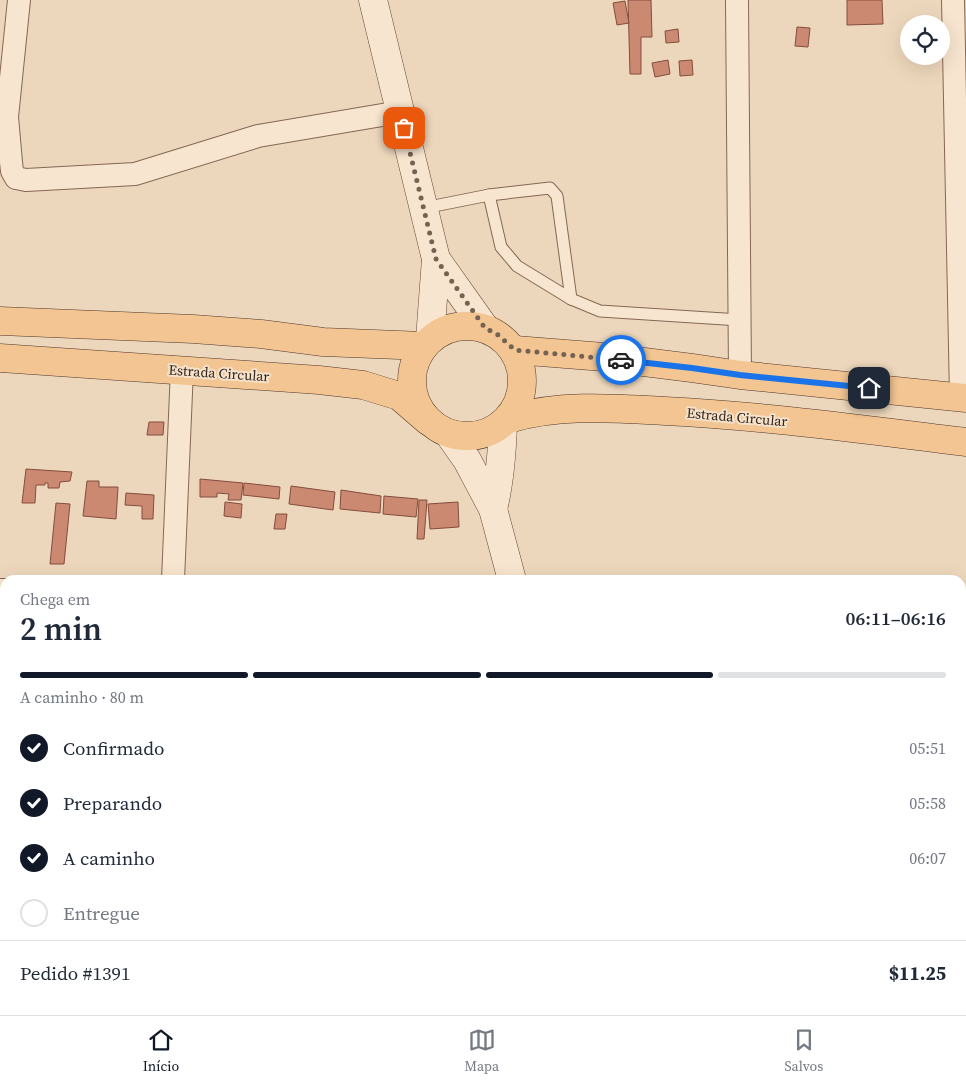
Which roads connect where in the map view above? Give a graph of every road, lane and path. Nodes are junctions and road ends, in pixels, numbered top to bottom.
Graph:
1 (19, 0) edge
2 (373, 0) edge
3 (737, 0) edge
4 (953, 0) edge
5 (400, 112) junction
6 (3, 116) edge
7 (489, 195) junction
8 (424, 208) junction
9 (436, 259) junction
10 (571, 299) junction
11 (740, 320) junction
12 (0, 321) edge
13 (485, 328) junction
14 (427, 342) junction
15 (515, 350) junction
16 (0, 358) edge
17 (182, 370) junction
18 (740, 375) junction
19 (963, 398) edge
20 (505, 422) junction
21 (438, 427) junction
22 (966, 442) edge
23 (493, 509) junction
24 (173, 575) edge
25 (511, 575) edge

1 - 6 street
2 - 5 main road
3 - 11 street
4 - 19 street
5 - 6 street
5 - 8 main road
7 - 8 lane
7 - 10 lane
7 - 10 lane
8 - 9 main road
9 - 13 main road
9 - 14 main road
10 - 11 lane
11 - 18 street
12 - 14 main road
13 - 14 main road
13 - 15 main road
14 - 21 main road
15 - 18 main road
15 - 20 main road
16 - 17 main road, Estrada Circular
17 - 21 main road, Estrada Circular
17 - 24 street
18 - 19 main road
20 - 21 main road
20 - 22 main road, Estrada Circular
20 - 23 main road
21 - 23 main road
23 - 25 main road

